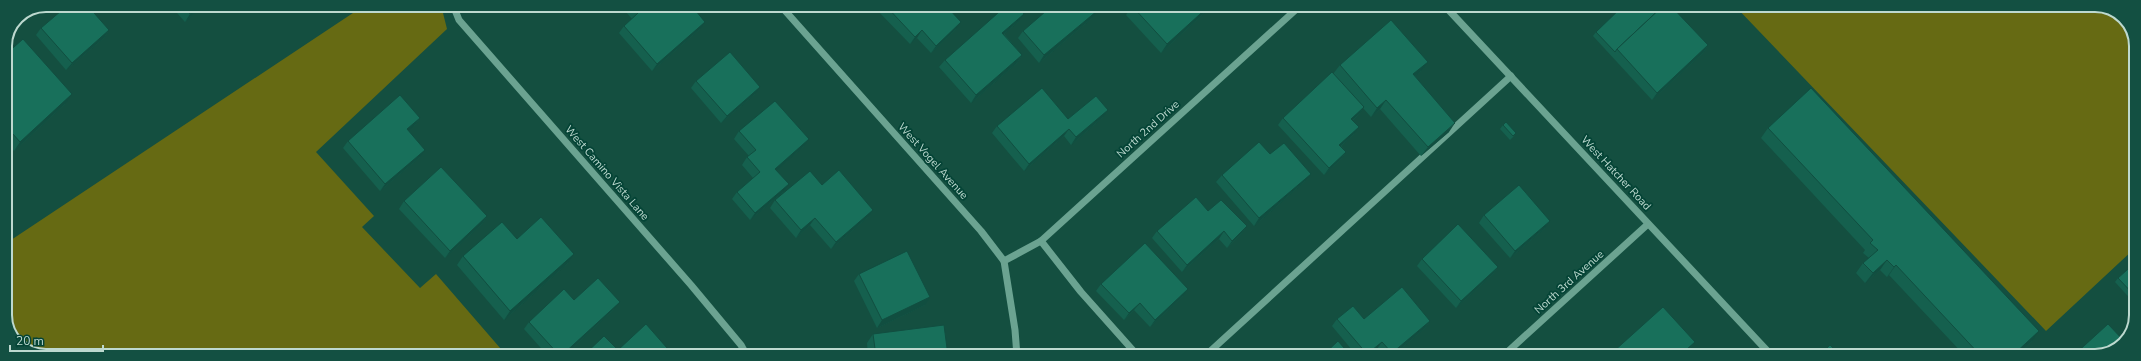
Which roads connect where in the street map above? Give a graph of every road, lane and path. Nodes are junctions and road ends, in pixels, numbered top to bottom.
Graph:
1 (456, 12) edge
2 (786, 12) edge
3 (1293, 12) edge
4 (1451, 12) edge
5 (1511, 76) junction
6 (1648, 224) junction
7 (1041, 241) junction
8 (1004, 261) junction
9 (744, 349) edge
10 (1016, 349) edge
11 (1132, 349) edge
12 (1213, 349) edge
13 (1511, 349) edge
14 (1765, 349) edge

1 - 9 street, West Camino Vista Lane
2 - 8 street, West Vogel Avenue
3 - 7 street, North 2nd Drive
4 - 5 street, West Hatcher Road
5 - 6 street, West Hatcher Road
5 - 12 street
6 - 13 street, North 3rd Avenue
6 - 14 street, West Hatcher Road
7 - 8 street, North 2nd Drive
7 - 11 street
8 - 10 street, West Vogel Avenue

